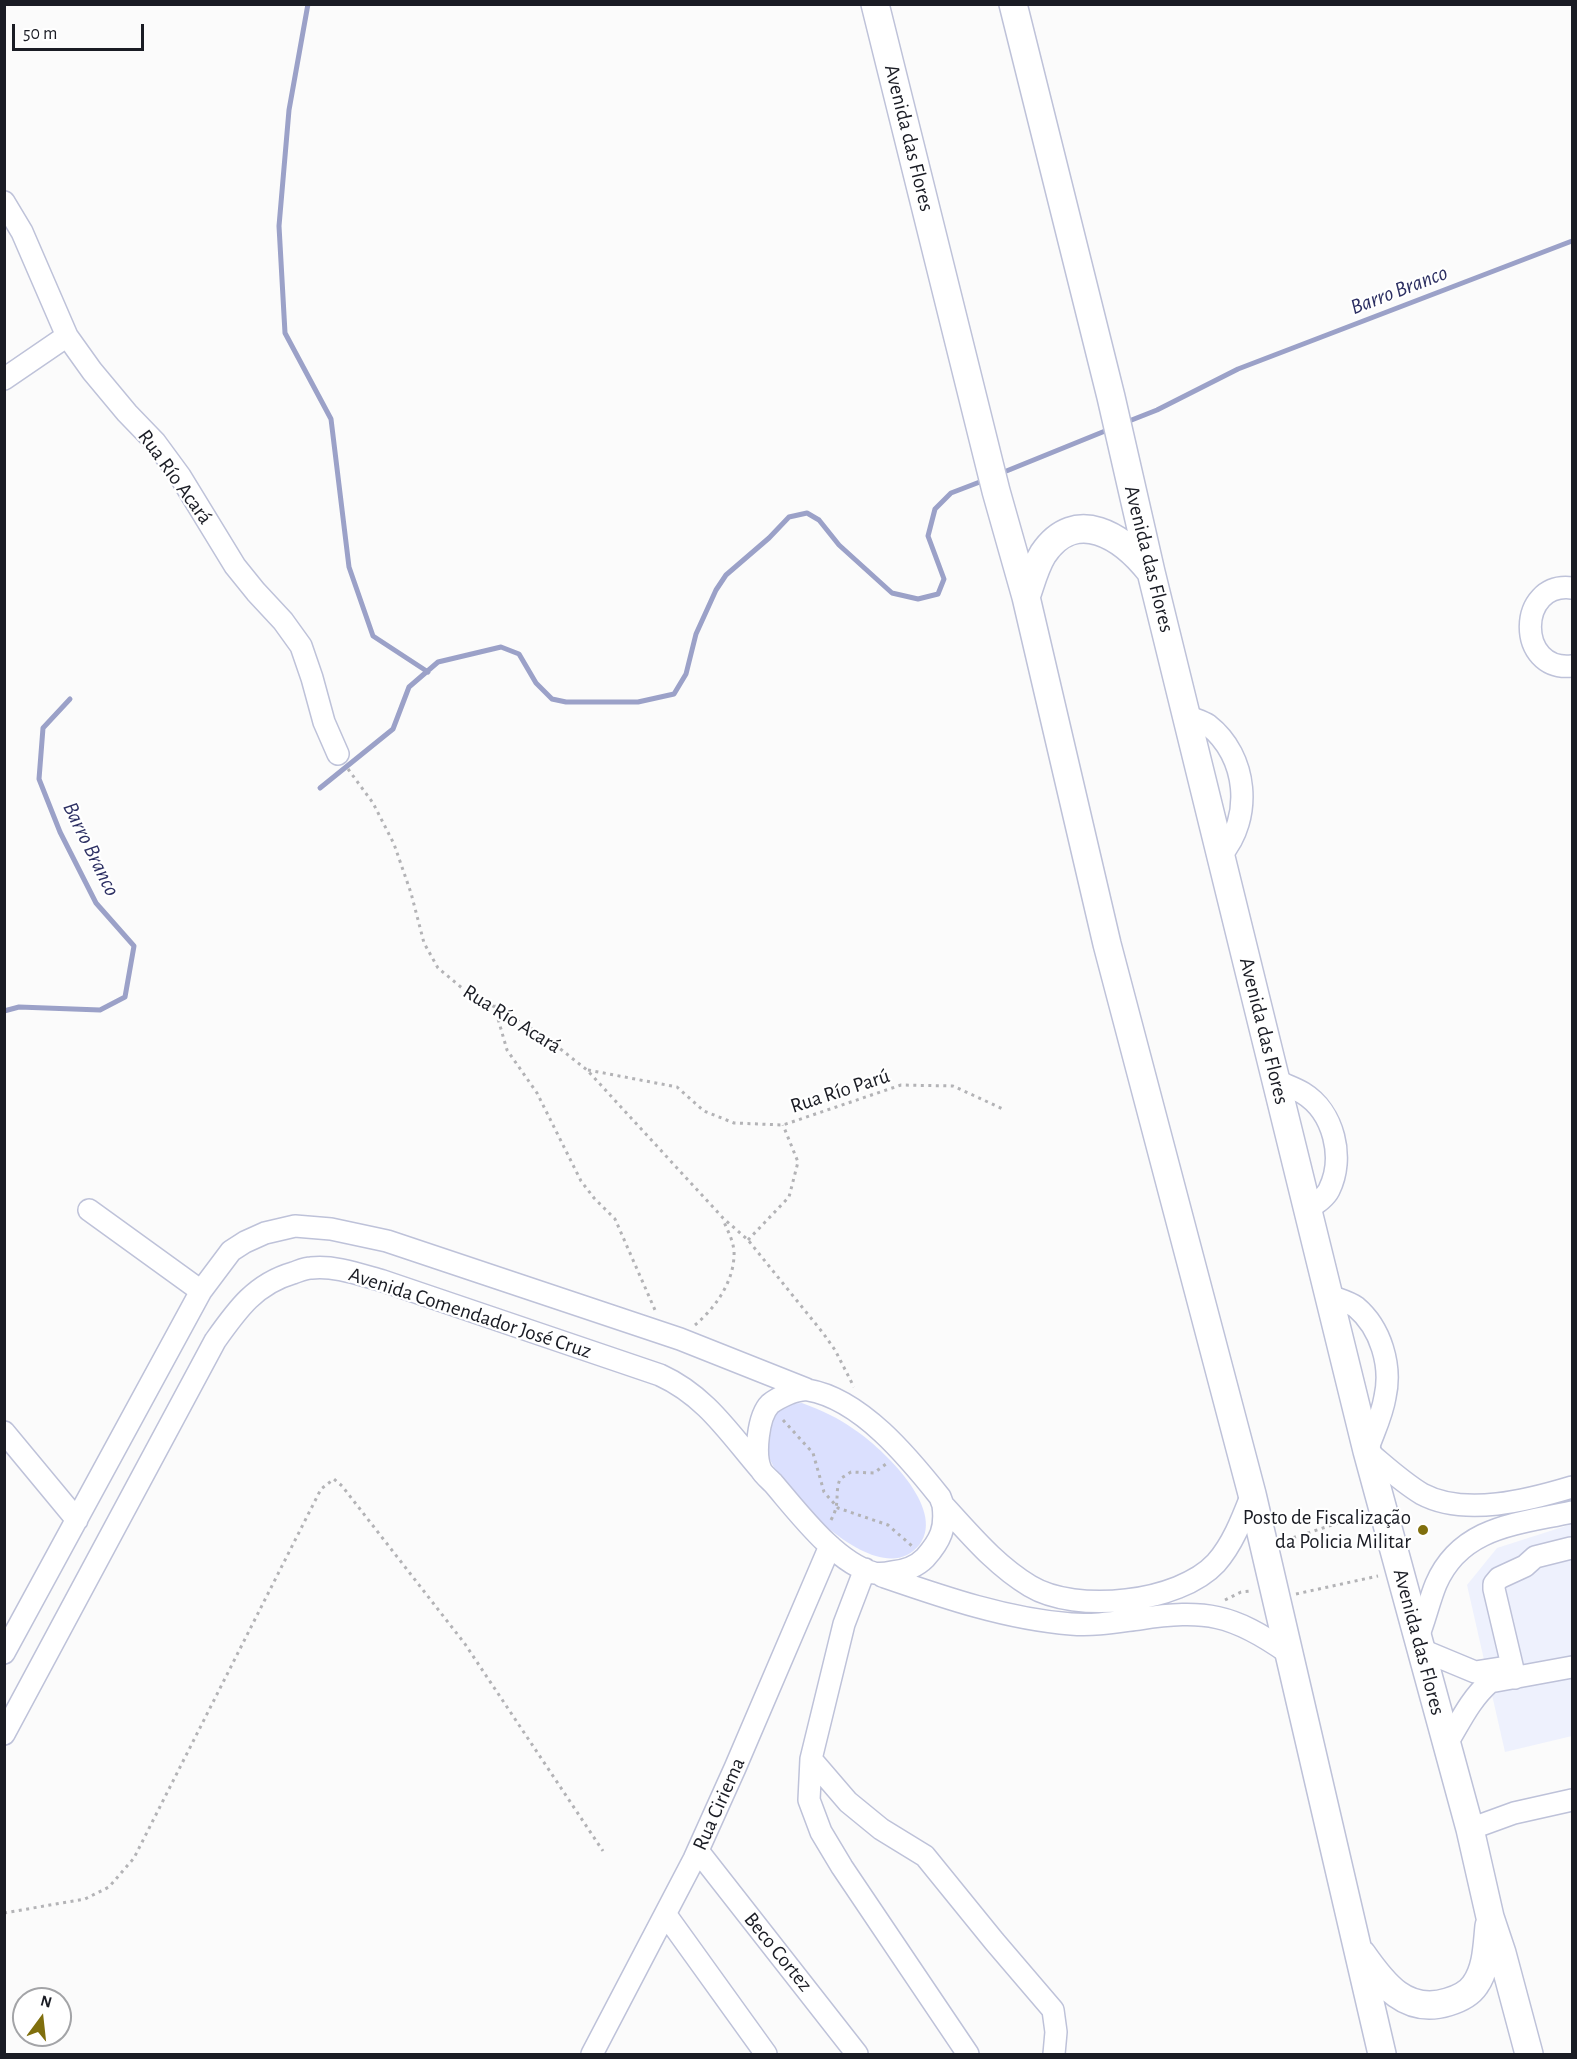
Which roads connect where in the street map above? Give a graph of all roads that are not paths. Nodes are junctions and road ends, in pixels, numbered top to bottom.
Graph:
1 (875, 4) edge
2 (1013, 4) edge
3 (4, 202) edge
4 (67, 336) junction
5 (4, 379) edge
6 (1151, 572) junction
7 (1572, 588) edge
8 (1026, 597) junction
9 (1572, 666) edge
10 (1187, 716) junction
11 (338, 754) dead end
12 (1221, 855) junction
13 (1277, 1082) junction
14 (1308, 1209) junction
15 (89, 1210) dead end
16 (201, 1291) junction
17 (1330, 1296) junction
18 (806, 1389) junction
19 (4, 1432) edge
20 (1367, 1451) junction
21 (761, 1470) junction
22 (1572, 1487) edge
23 (1252, 1494) junction
24 (943, 1505) junction
25 (1567, 1513) edge
26 (77, 1520) junction
27 (826, 1542) junction
28 (1572, 1551) edge
29 (870, 1571) junction
30 (1420, 1643) junction
31 (4, 1653) edge
32 (1288, 1653) junction
33 (1564, 1662) edge
34 (1513, 1672) junction
35 (4, 1734) edge
36 (1446, 1745) junction
37 (811, 1759) junction
38 (1572, 1800) edge
39 (1470, 1829) junction
40 (698, 1851) junction
41 (666, 1915) junction
42 (1490, 1917) junction
43 (1355, 1943) junction
44 (592, 2055) edge
45 (766, 2055) edge
46 (857, 2055) edge
47 (968, 2055) edge
48 (1054, 2055) edge
49 (1382, 2055) edge
50 (1528, 2055) edge

1 - 8 main road, Avenida das Flores
2 - 6 main road, Avenida das Flores
3 - 4 street, Rua Río Acará
4 - 5 street
4 - 11 street, Rua Río Acará
6 - 8 main road
6 - 10 main road, Avenida das Flores
7 - 9 street
8 - 23 main road, Avenida das Flores
10 - 12 main road, Avenida das Flores
10 - 12 street
12 - 13 main road, Avenida das Flores
13 - 14 main road, Avenida das Flores
13 - 14 street
14 - 17 main road, Avenida das Flores
15 - 16 street
16 - 18 street, Avenida Comendador José Cruz
16 - 26 street, Avenida Comendador José Cruz
17 - 20 main road, Avenida das Flores
17 - 20 street
18 - 21 street
18 - 24 street, Avenida Comendador José Cruz
19 - 26 street
20 - 22 street
20 - 30 main road, Avenida das Flores
21 - 27 street, Avenida Comendador José Cruz
21 - 35 street, Avenida Comendador José Cruz
23 - 24 street
23 - 32 main road, Avenida das Flores
24 - 29 street
25 - 28 street
25 - 30 street
26 - 31 street, Avenida Comendador José Cruz
27 - 29 street, Avenida Comendador José Cruz
27 - 40 street, Rua Ciriema
28 - 34 street
29 - 32 street
29 - 37 street
30 - 34 street
30 - 36 main road, Avenida das Flores
32 - 43 main road, Avenida das Flores
33 - 34 street
34 - 36 street
36 - 39 main road, Avenida das Flores
37 - 47 street
37 - 48 street
38 - 39 street
39 - 42 main road, Avenida das Flores
40 - 41 street, Rua Ciriema
40 - 46 street, Beco Cortez
41 - 44 street, Rua Ciriema
41 - 45 street
42 - 43 main road
42 - 50 main road, Avenida das Flores
43 - 49 main road, Avenida das Flores

